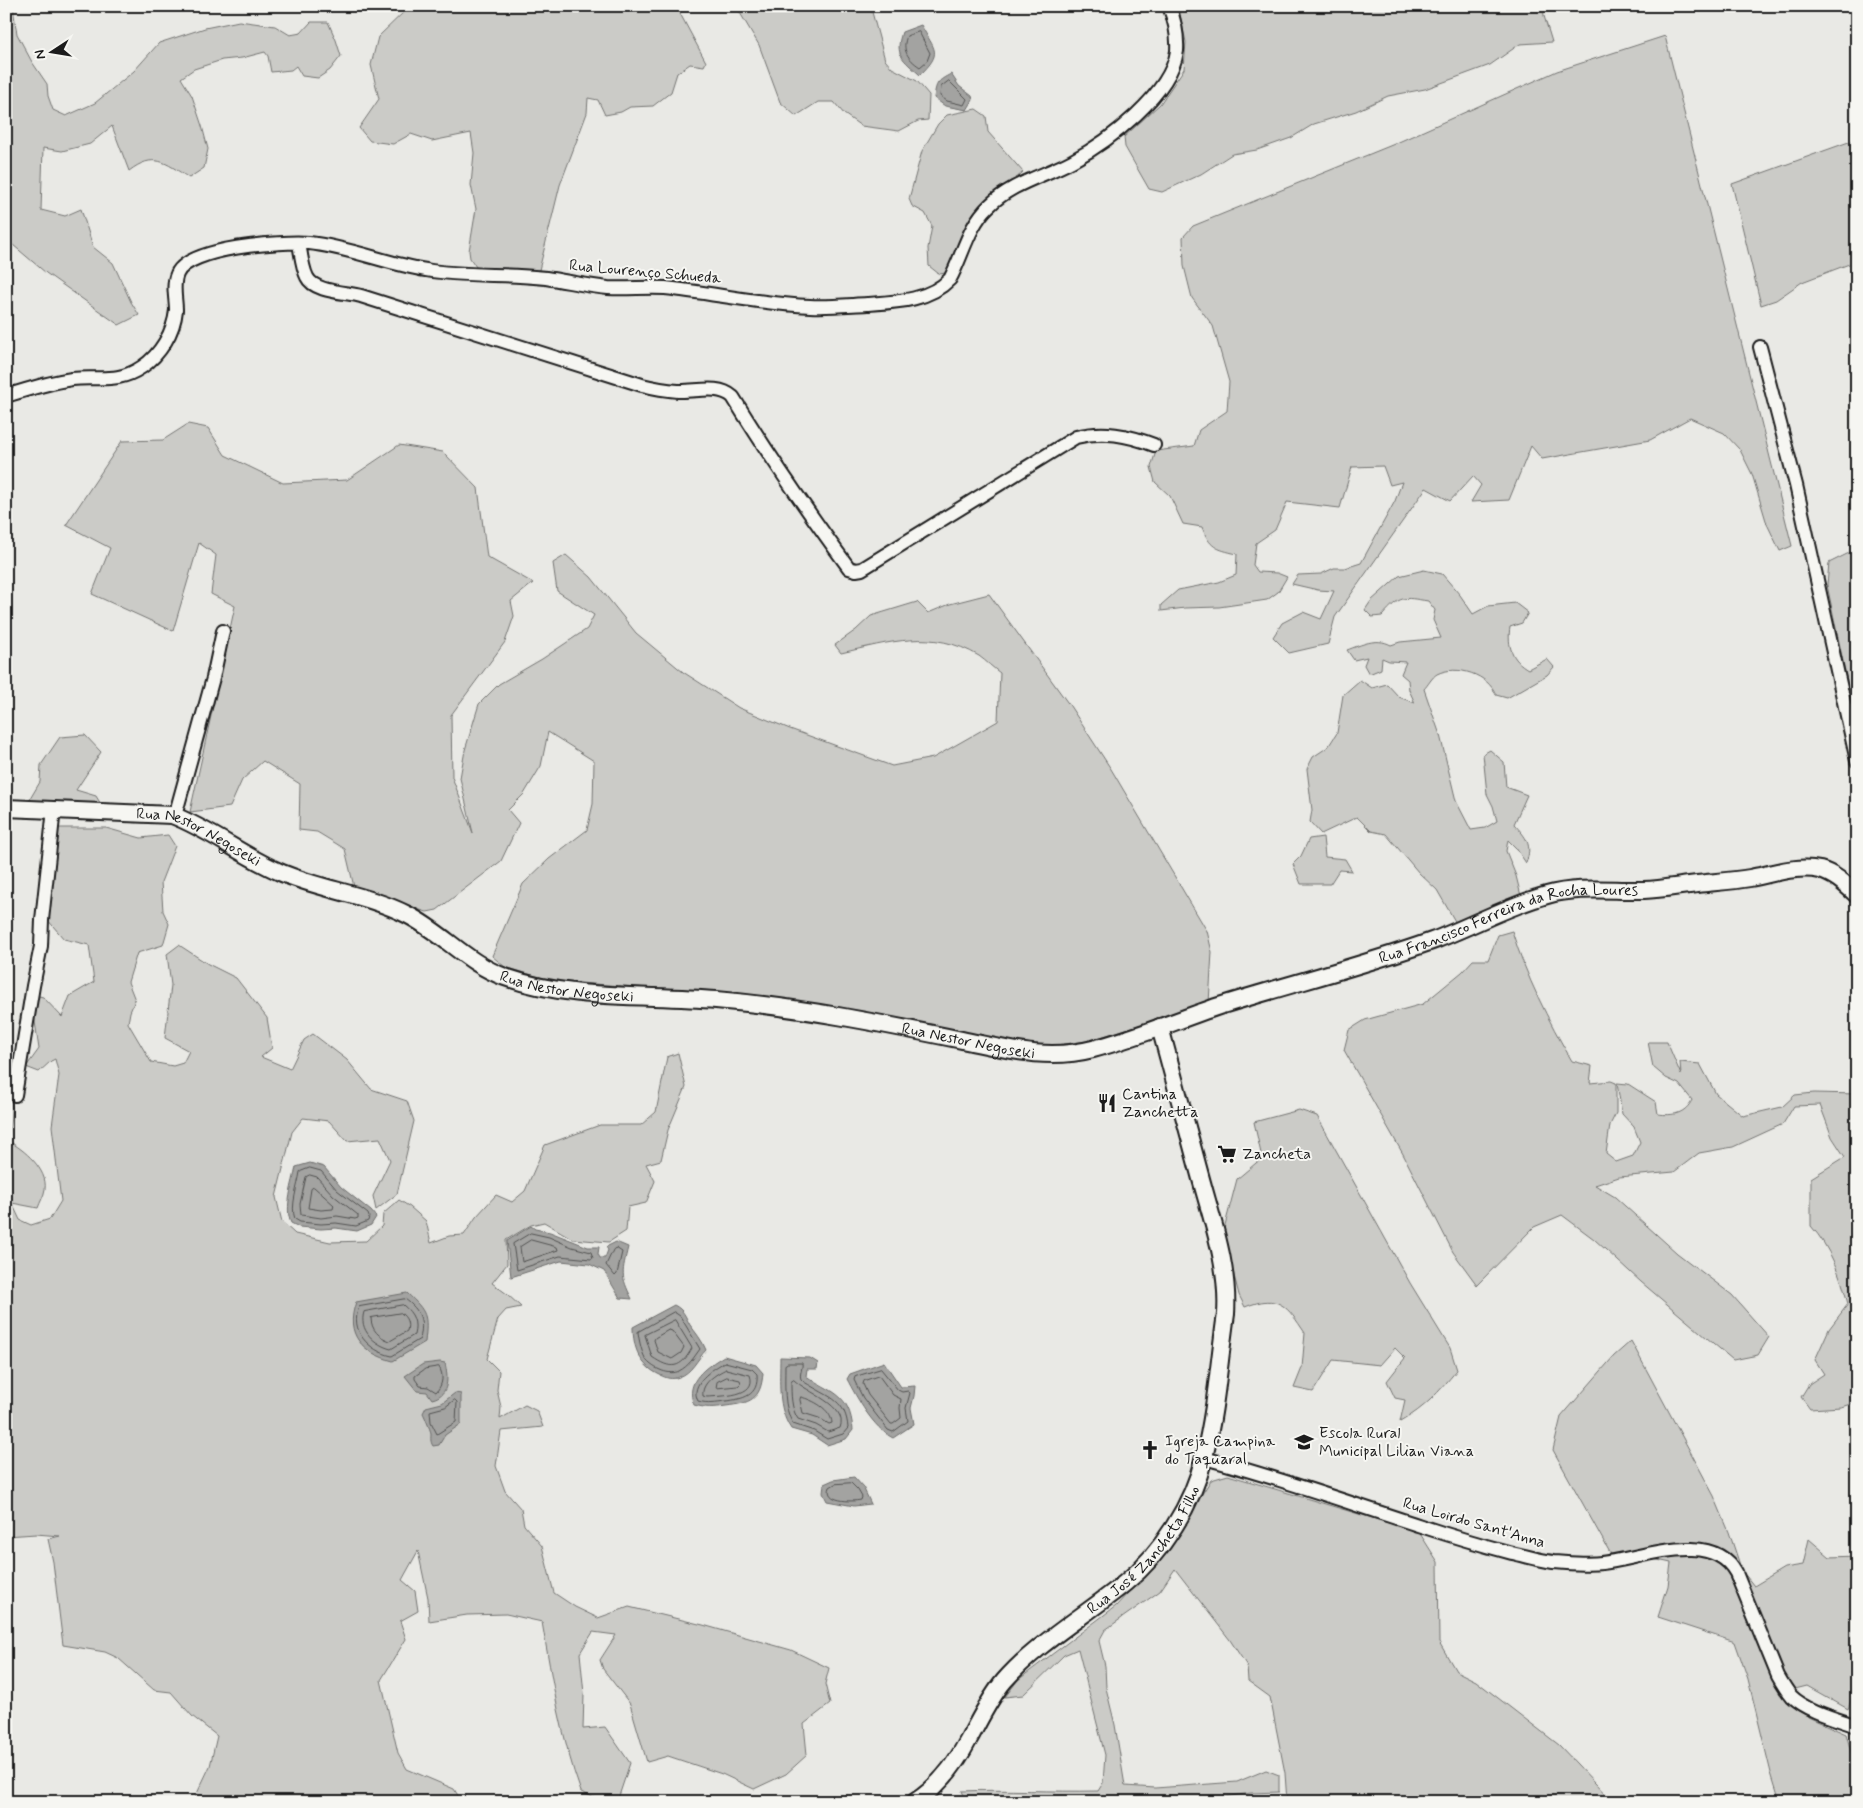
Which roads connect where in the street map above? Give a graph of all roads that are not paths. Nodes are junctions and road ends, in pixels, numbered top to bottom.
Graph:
1 (1169, 6) edge
2 (299, 243) junction
3 (1760, 347) dead end
4 (6, 396) edge
5 (1154, 444) dead end
6 (223, 631) dead end
7 (1857, 761) edge
8 (6, 808) edge
9 (54, 810) junction
10 (175, 816) junction
11 (1857, 895) edge
12 (1160, 1027) junction
13 (15, 1095) dead end
14 (1204, 1458) junction
15 (1857, 1726) edge
16 (915, 1802) edge

1 - 2 street, Rua Lourenço Schueda
2 - 4 street, Rua Lourenço Schueda
2 - 5 street
3 - 7 street
6 - 10 street
8 - 9 street, Rua Nestor Negoseki
9 - 10 street, Rua Nestor Negoseki
9 - 13 street
10 - 12 street, Rua Nestor Negoseki
11 - 12 street, Rua Francisco Ferreira da Rocha Loures
12 - 14 street, Rua José Zancheta Filho
14 - 15 street, Rua Loirdo Sant'Anna
14 - 16 street, Rua José Zancheta Filho

